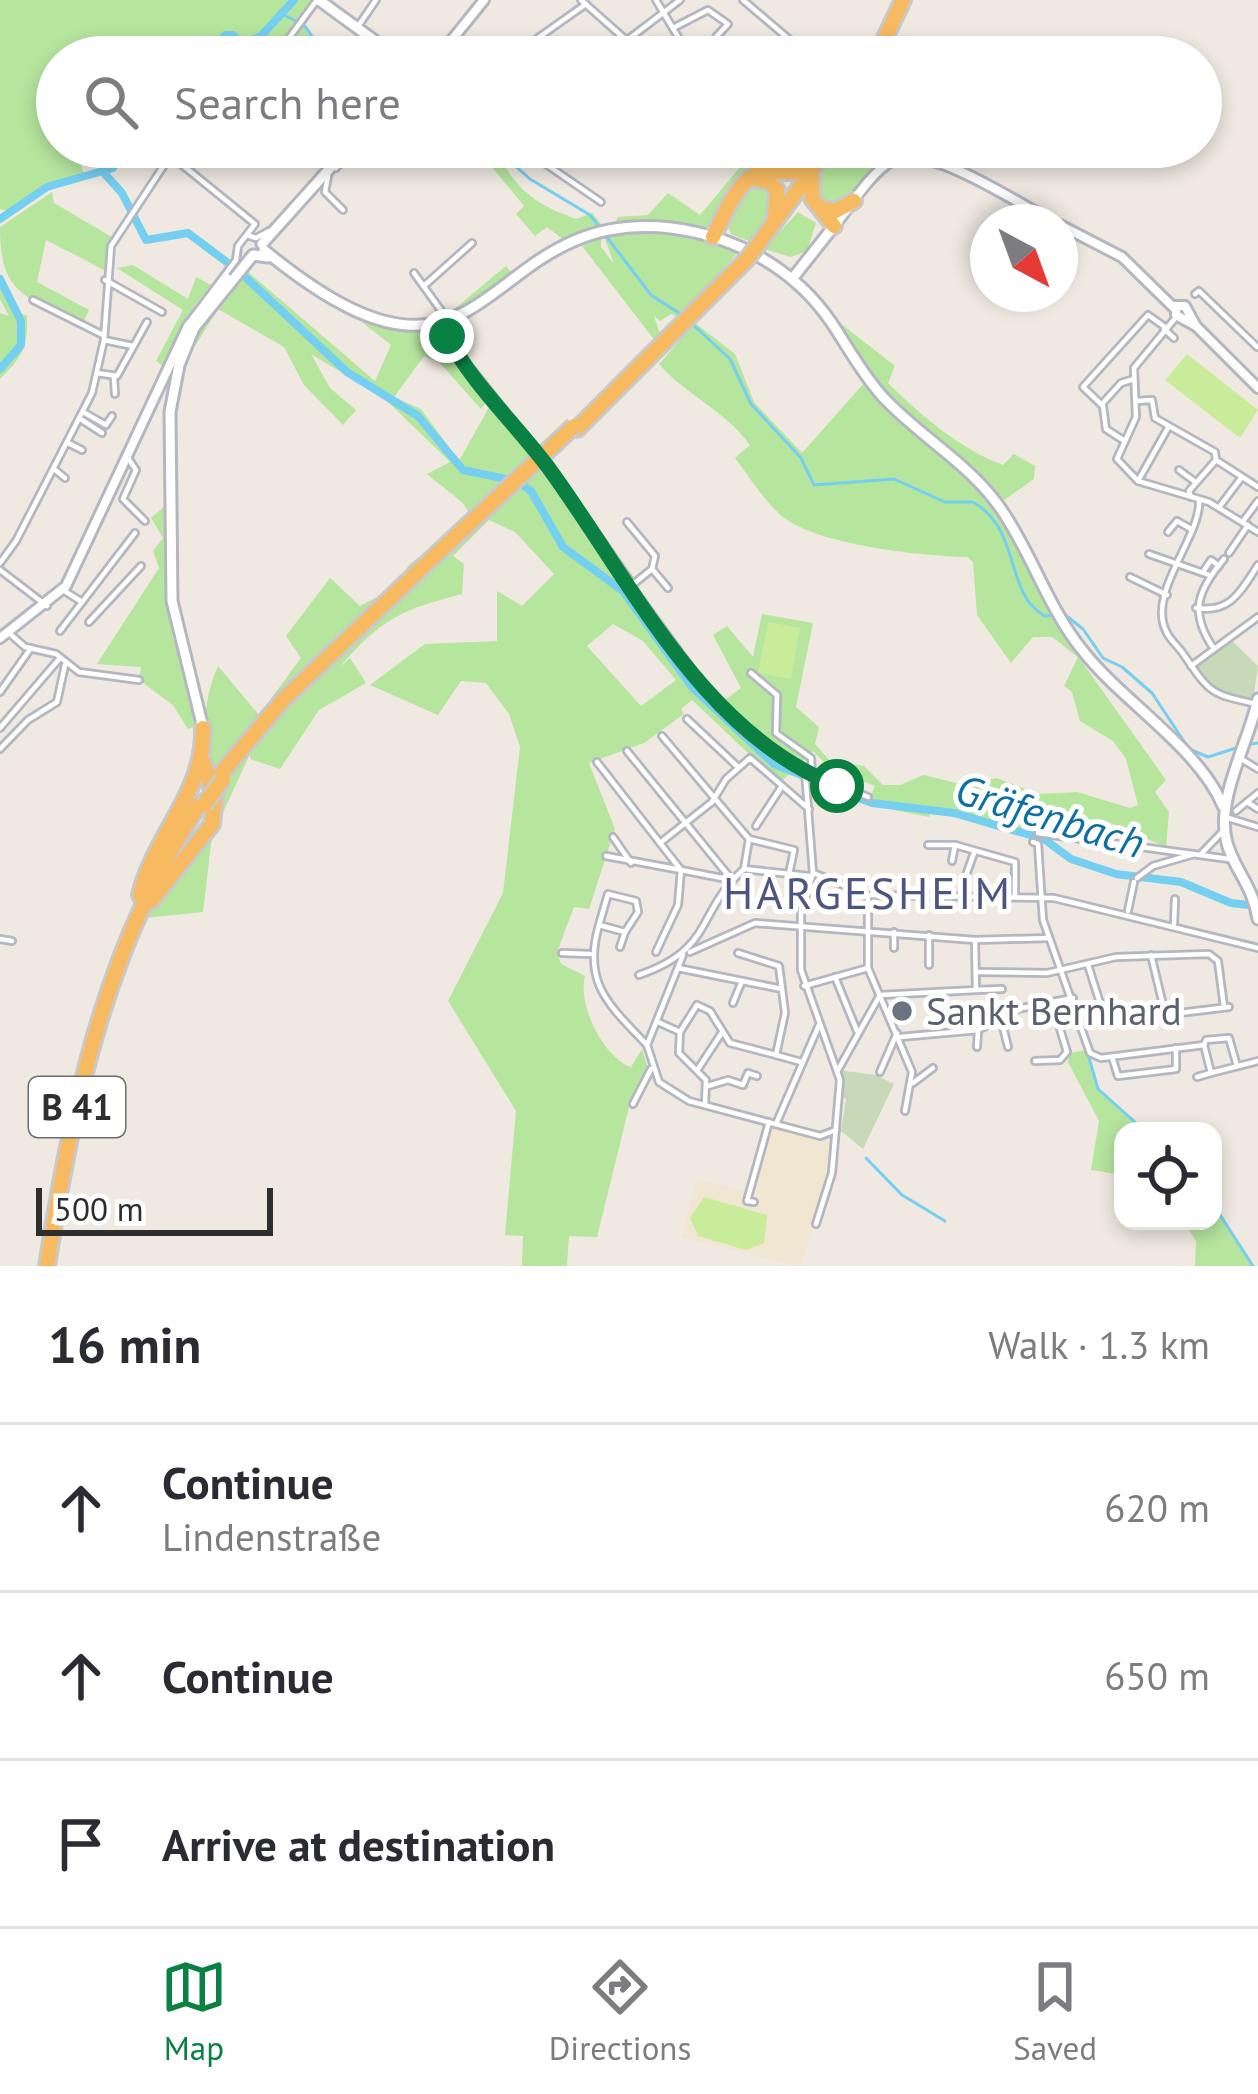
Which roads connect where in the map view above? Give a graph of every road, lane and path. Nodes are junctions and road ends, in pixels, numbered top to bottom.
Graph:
1 (318, 0) edge
2 (376, 0) edge
3 (484, 0) edge
4 (656, 0) edge
5 (680, 0) edge
6 (743, 0) edge
7 (905, 0) edge
8 (585, 2) edge
9 (662, 11) junction
10 (357, 27) junction
11 (673, 28) junction
12 (719, 34) dead end
13 (292, 36) edge
14 (369, 36) edge
15 (455, 36) edge
16 (539, 36) edge
17 (622, 36) edge
18 (629, 36) edge
19 (678, 36) edge
20 (784, 36) edge
21 (889, 36) edge
22 (161, 168) edge
23 (186, 168) edge
24 (332, 168) edge
25 (336, 168) edge
26 (552, 168) edge
27 (804, 168) edge
28 (813, 168) edge
29 (818, 168) edge
30 (883, 168) edge
31 (953, 168) edge
32 (744, 183) junction
33 (854, 201) junction
34 (601, 202) dead end
35 (1020, 204) edge
36 (822, 209) junction
37 (343, 210) dead end
38 (777, 218) junction
39 (279, 223) junction
40 (255, 224) junction
41 (833, 227) junction
42 (266, 230) junction
43 (721, 232) junction
44 (1078, 235) edge
45 (472, 243) dead end
46 (254, 246) junction
47 (279, 263) junction
48 (797, 271) junction
49 (414, 273) dead end
50 (105, 280) junction
51 (225, 284) junction
52 (425, 285) junction
53 (33, 300) dead end
54 (202, 306) junction
55 (1180, 310) junction
56 (162, 312) dead end
57 (445, 323) junction
58 (188, 326) junction
59 (424, 327) junction
60 (1166, 327) junction
61 (154, 334) dead end
62 (447, 336) junction
63 (104, 338) junction
64 (1174, 338) dead end
65 (133, 347) junction
66 (1257, 347) edge
67 (1147, 349) junction
68 (144, 355) dead end
69 (182, 355) junction
70 (1156, 356) dead end
71 (460, 357) junction
72 (121, 369) junction
73 (98, 373) junction
74 (131, 376) dead end
75 (114, 378) junction
76 (163, 378) junction
77 (1133, 379) junction
78 (174, 386) junction
79 (1258, 388) edge
80 (115, 394) dead end
81 (1136, 401) junction
82 (1102, 405) junction
83 (81, 415) junction
84 (112, 416) dead end
85 (1168, 426) junction
86 (102, 433) dead end
87 (1123, 440) junction
88 (68, 442) junction
89 (82, 450) dead end
90 (123, 455) junction
91 (1216, 460) junction
92 (54, 470) junction
93 (1179, 470) dead end
94 (1242, 477) junction
95 (65, 478) dead end
96 (1138, 482) junction
97 (1196, 482) junction
98 (1258, 488) edge
99 (1258, 501) edge
100 (1197, 502) junction
101 (1219, 507) junction
102 (145, 521) dead end
103 (627, 522) dead end
104 (1252, 527) edge
105 (1191, 529) junction
106 (1168, 532) dead end
107 (135, 533) dead end
108 (1155, 552) dead end
109 (1175, 560) junction
110 (1258, 565) edge
111 (0, 566) edge
112 (141, 566) dead end
113 (652, 568) junction
114 (1206, 573) junction
115 (106, 576) junction
116 (1130, 577) dead end
117 (631, 586) junction
118 (668, 588) dead end
119 (63, 590) junction
120 (119, 590) junction
121 (1167, 595) junction
122 (82, 602) junction
123 (47, 606) junction
124 (1196, 608) junction
125 (1258, 617) edge
126 (89, 622) dead end
127 (60, 632) dead end
128 (4, 635) edge
129 (31, 648) junction
130 (1214, 649) junction
131 (63, 661) junction
132 (1191, 666) junction
133 (751, 673) dead end
134 (139, 680) dead end
135 (0, 692) edge
136 (1257, 702) edge
137 (687, 719) dead end
138 (0, 728) edge
139 (203, 728) joint
140 (662, 736) dead end
141 (1252, 743) edge
142 (0, 749) edge
143 (626, 751) dead end
144 (202, 757) junction
145 (1243, 760) junction
146 (597, 763) dead end
147 (738, 767) junction
148 (1258, 769) edge
149 (809, 777) junction
150 (782, 786) junction
151 (1258, 793) edge
152 (715, 796) junction
153 (868, 797) dead end
154 (1247, 802) junction
155 (809, 809) junction
156 (1258, 809) edge
157 (1227, 816) junction
158 (688, 821) junction
159 (756, 826) dead end
160 (1258, 827) edge
161 (1039, 833) dead end
162 (613, 837) dead end
163 (749, 839) junction
164 (1033, 842) dead end
165 (1232, 842) dead end
166 (659, 844) junction
167 (928, 845) dead end
168 (955, 845) junction
169 (974, 853) junction
170 (1197, 855) junction
171 (606, 856) dead end
172 (1234, 858) junction
173 (952, 861) dead end
174 (632, 863) junction
175 (744, 869) junction
176 (681, 870) junction
177 (790, 874) junction
178 (812, 874) junction
179 (965, 878) dead end
180 (732, 880) junction
181 (1258, 883) edge
182 (868, 895) junction
183 (1015, 896) junction
184 (1040, 896) junction
185 (1175, 899) dead end
186 (1256, 910) edge
187 (1128, 914) junction
188 (137, 917) junction
189 (1177, 924) junction
190 (599, 925) junction
191 (801, 928) junction
192 (867, 931) junction
193 (625, 932) junction
194 (894, 932) junction
195 (929, 935) junction
196 (1052, 938) junction
197 (0, 939) edge
198 (12, 940) dead end
199 (975, 940) junction
200 (620, 947) dead end
201 (894, 948) dead end
202 (1258, 948) edge
203 (562, 952) dead end
204 (656, 952) dead end
205 (738, 953) dead end
206 (590, 954) junction
207 (686, 954) junction
208 (1151, 955) junction
209 (1087, 962) junction
210 (929, 965) dead end
211 (678, 968) junction
212 (868, 968) junction
213 (1064, 969) junction
214 (976, 972) junction
215 (639, 975) dead end
216 (835, 977) junction
217 (742, 981) junction
218 (804, 986) junction
219 (782, 989) junction
220 (1002, 989) dead end
221 (976, 990) junction
222 (880, 994) junction
223 (1073, 998) junction
224 (1052, 1002) junction
225 (733, 1003) dead end
226 (1165, 1014) junction
227 (1000, 1018) junction
228 (658, 1022) junction
229 (820, 1025) junction
230 (978, 1030) junction
231 (724, 1031) junction
232 (857, 1031) junction
233 (680, 1032) junction
234 (898, 1035) junction
235 (646, 1045) junction
236 (1204, 1045) junction
237 (977, 1047) dead end
238 (1008, 1047) dead end
239 (1177, 1048) junction
240 (776, 1054) junction
241 (1112, 1057) junction
242 (1035, 1061) dead end
243 (1258, 1061) edge
244 (800, 1062) junction
245 (1237, 1066) junction
246 (933, 1068) dead end
247 (651, 1069) junction
248 (698, 1069) junction
249 (838, 1070) junction
250 (733, 1071) dead end
251 (880, 1072) dead end
252 (1211, 1073) junction
253 (757, 1076) dead end
254 (1197, 1077) dead end
255 (728, 1080) junction
256 (913, 1083) junction
257 (707, 1086) junction
258 (633, 1104) dead end
259 (705, 1104) junction
260 (905, 1111) dead end
261 (772, 1123) junction
262 (836, 1130) junction
263 (754, 1202) dead end
264 (816, 1224) dead end
265 (50, 1266) edge

1 - 10 main road
1 - 13 street
2 - 10 street
3 - 15 street
4 - 9 street
5 - 9 street
6 - 20 street
7 - 21 highway
8 - 16 street
8 - 17 street
9 - 11 street
9 - 18 street
10 - 14 main road
11 - 12 street
11 - 19 street
22 - 50 street
23 - 40 street
24 - 39 main road
25 - 37 street
26 - 34 street
27 - 32 highway
28 - 38 highway, B 41
29 - 36 highway
30 - 33 street
31 - 35 street
32 - 38 highway
32 - 43 highway
33 - 36 highway
33 - 41 street
36 - 41 highway
38 - 41 highway
38 - 188 highway, B 41, bridge
39 - 42 main road
39 - 46 main road
40 - 42 street
40 - 46 street
41 - 48 main road
42 - 46 main road
43 - 48 main road
43 - 57 main road
44 - 55 street
45 - 52 street
46 - 47 main road
46 - 51 main road
46 - 54 street
47 - 51 main road
47 - 59 main road
48 - 157 main road
49 - 52 street
50 - 56 street
50 - 63 street
51 - 54 main road
51 - 58 street
52 - 57 street
53 - 63 street
54 - 58 street
54 - 69 main road
55 - 60 street
55 - 66 street
55 - 79 street
57 - 59 main road
57 - 62 street
57 - 71 street
58 - 76 street
59 - 62 street
60 - 64 street
60 - 67 street
60 - 82 street
61 - 65 street
62 - 71 street
63 - 65 street
63 - 73 street
65 - 68 street
65 - 72 street
67 - 70 street
67 - 77 street
69 - 76 street
69 - 78 main road
71 - 117 street
72 - 74 street
72 - 75 street
73 - 75 street
73 - 83 street
75 - 80 street
76 - 78 street
76 - 90 street
77 - 81 street
77 - 82 street
78 - 139 main road
81 - 85 street
81 - 87 street
82 - 87 street
83 - 84 street
83 - 86 street
83 - 88 street
85 - 91 street
85 - 96 street
87 - 96 street
88 - 89 street
88 - 92 street
90 - 102 street
90 - 119 street
91 - 94 street
91 - 97 street
92 - 95 street
92 - 111 street
93 - 97 street
94 - 98 street
94 - 101 street
96 - 100 street
97 - 100 street
99 - 104 street
100 - 101 street
100 - 105 street
101 - 104 street
103 - 113 street
104 - 114 street
105 - 106 street
105 - 109 street
107 - 115 street
108 - 109 street
109 - 114 street
109 - 121 street
110 - 124 street
111 - 123 street
112 - 120 street
113 - 117 street
113 - 118 street
114 - 124 street
115 - 120 street
115 - 122 street
116 - 121 street
117 - 149 street
119 - 122 street
119 - 123 street
120 - 126 street
121 - 132 street
122 - 127 street
123 - 128 street
124 - 130 street
125 - 130 street
128 - 129 street
129 - 131 street
129 - 135 street
130 - 132 street
131 - 134 street
131 - 138 street
131 - 142 street
132 - 136 street
133 - 149 street
136 - 141 main road
137 - 147 street
139 - 144 highway, B 41
140 - 152 street
141 - 145 main road
143 - 158 street
144 - 188 highway, B 41
144 - 188 highway, B 41
145 - 148 street
145 - 157 main road
146 - 166 street
147 - 150 street
147 - 152 street
149 - 153 street
149 - 155 street
150 - 155 street
150 - 159 street
151 - 154 street
152 - 158 street
152 - 163 street
154 - 156 street
154 - 157 street
155 - 178 street
157 - 160 street
157 - 170 street
157 - 172 main road
158 - 166 street
158 - 180 street
161 - 170 street
162 - 174 street
163 - 175 street
163 - 177 street
164 - 184 street
165 - 181 main road
166 - 176 street
167 - 168 street
168 - 169 street
168 - 173 street
169 - 179 street
169 - 183 street
170 - 172 street
170 - 187 street
171 - 174 street
172 - 186 main road
174 - 176 street
175 - 177 street
175 - 180 street
176 - 180 street
176 - 204 street
177 - 178 street
178 - 182 street
178 - 191 street
180 - 207 street
182 - 183 street
182 - 192 street
183 - 184 street
184 - 187 street
184 - 196 street
185 - 189 street
187 - 189 street
188 - 265 highway, B 41
189 - 202 street
190 - 193 street
190 - 193 street
190 - 206 street
191 - 192 street
191 - 207 street
191 - 218 street
192 - 194 street
192 - 212 street
193 - 200 street
194 - 195 street
194 - 201 street
195 - 199 street
195 - 210 street
196 - 199 street
196 - 213 street
197 - 198 street
199 - 214 street
203 - 206 street
205 - 219 street
206 - 235 street
207 - 211 street
207 - 215 street
208 - 209 street
208 - 226 street
208 - 226 street
209 - 213 street
209 - 226 street
211 - 217 street
211 - 228 street
212 - 216 street
212 - 222 street
213 - 214 street
213 - 223 street
214 - 221 street
216 - 218 street
216 - 232 street
217 - 219 street
217 - 225 street
218 - 229 street
219 - 240 street
220 - 221 street
221 - 222 street
222 - 232 street
222 - 234 street
223 - 224 street
223 - 241 street
224 - 227 street
224 - 242 street
227 - 230 street
227 - 238 street
228 - 233 street
228 - 235 street
229 - 244 street
229 - 249 street
230 - 234 street
230 - 237 street
231 - 233 street
231 - 240 street
231 - 248 street
232 - 249 street
233 - 248 street
234 - 251 street
234 - 256 street
235 - 247 street
236 - 239 street
236 - 245 street
236 - 252 street
239 - 241 street
239 - 241 street
240 - 244 street
243 - 245 street
244 - 261 street
245 - 252 street
246 - 256 street
247 - 258 street
247 - 259 street
248 - 257 street
249 - 262 street
250 - 255 street
252 - 254 street
253 - 255 street
255 - 257 street
256 - 260 street
257 - 259 street
259 - 261 street
261 - 262 street
261 - 263 street
262 - 264 street

